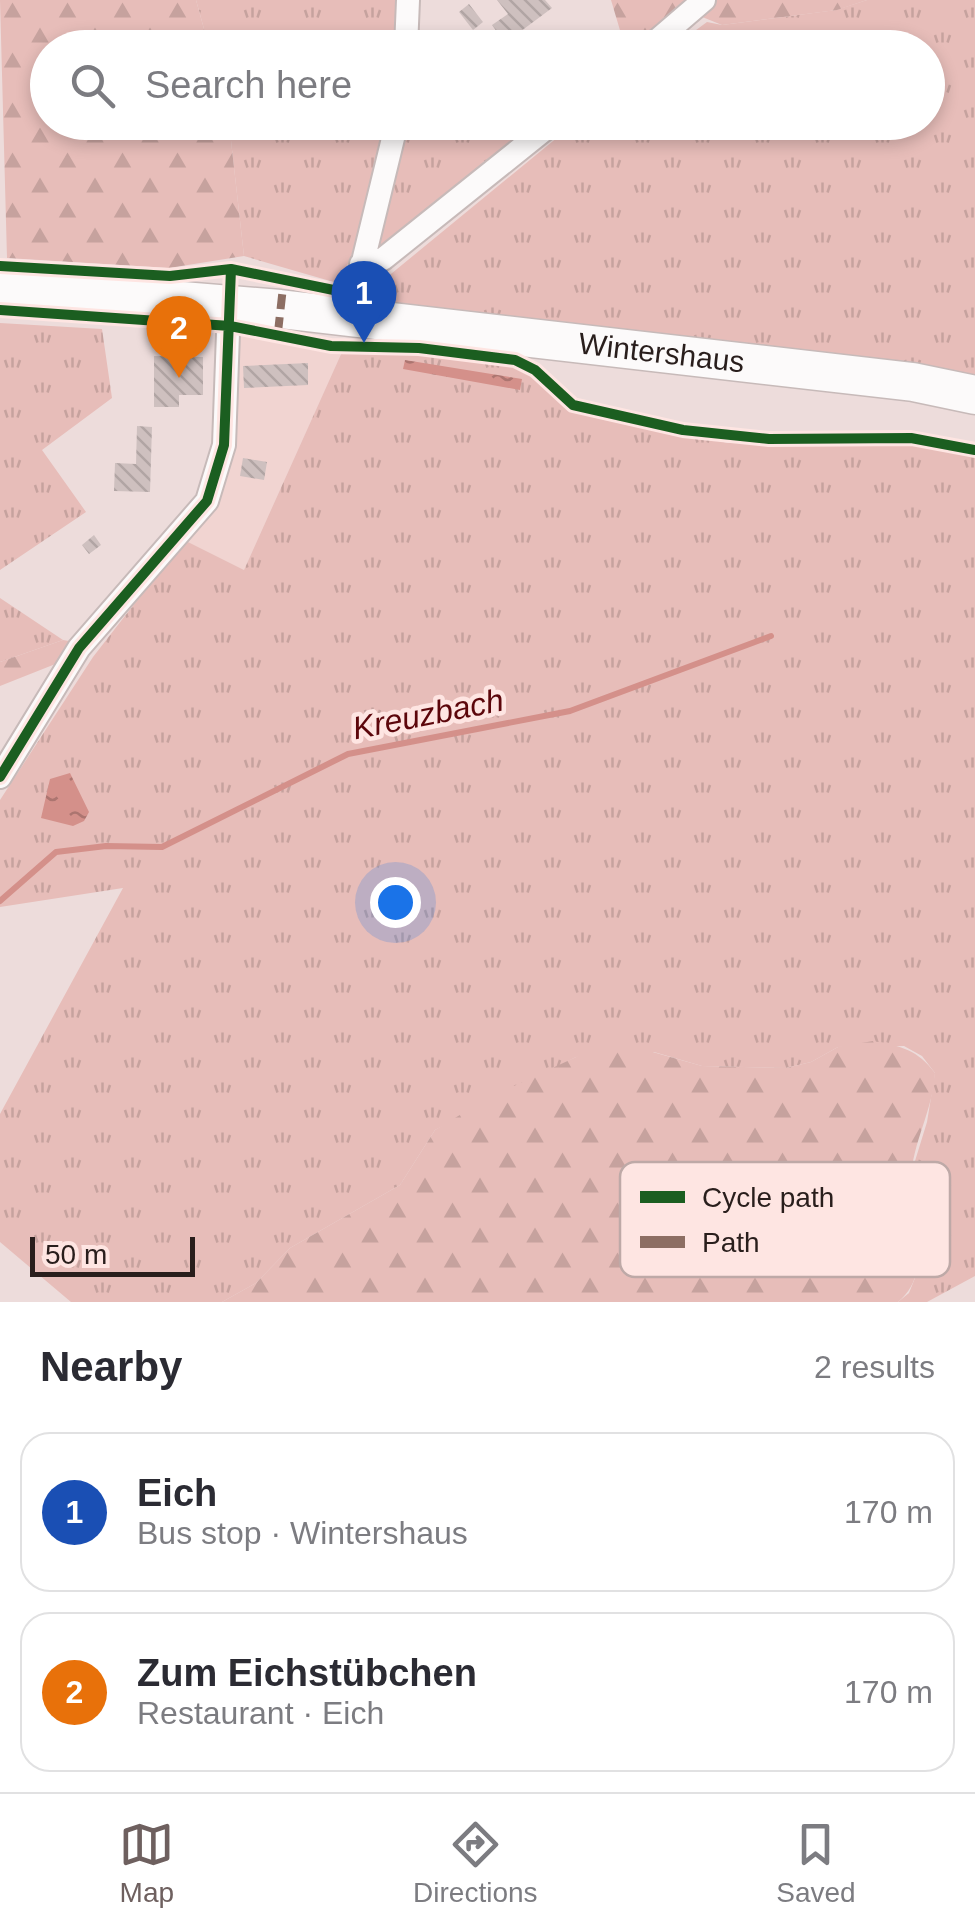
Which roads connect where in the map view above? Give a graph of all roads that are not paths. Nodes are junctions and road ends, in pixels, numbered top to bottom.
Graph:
1 (408, 0) edge
2 (704, 0) edge
3 (407, 30) edge
4 (669, 30) edge
5 (392, 140) edge
6 (532, 140) edge
7 (361, 264) junction
8 (0, 286) edge
9 (229, 305) junction
10 (349, 319) junction
11 (975, 395) edge
12 (0, 777) edge

1 - 3 street
2 - 4 street
5 - 7 street
6 - 7 street
7 - 10 street
8 - 9 main road, Wintershaus
9 - 10 main road, Wintershaus
9 - 12 street
10 - 11 main road, Wintershaus

